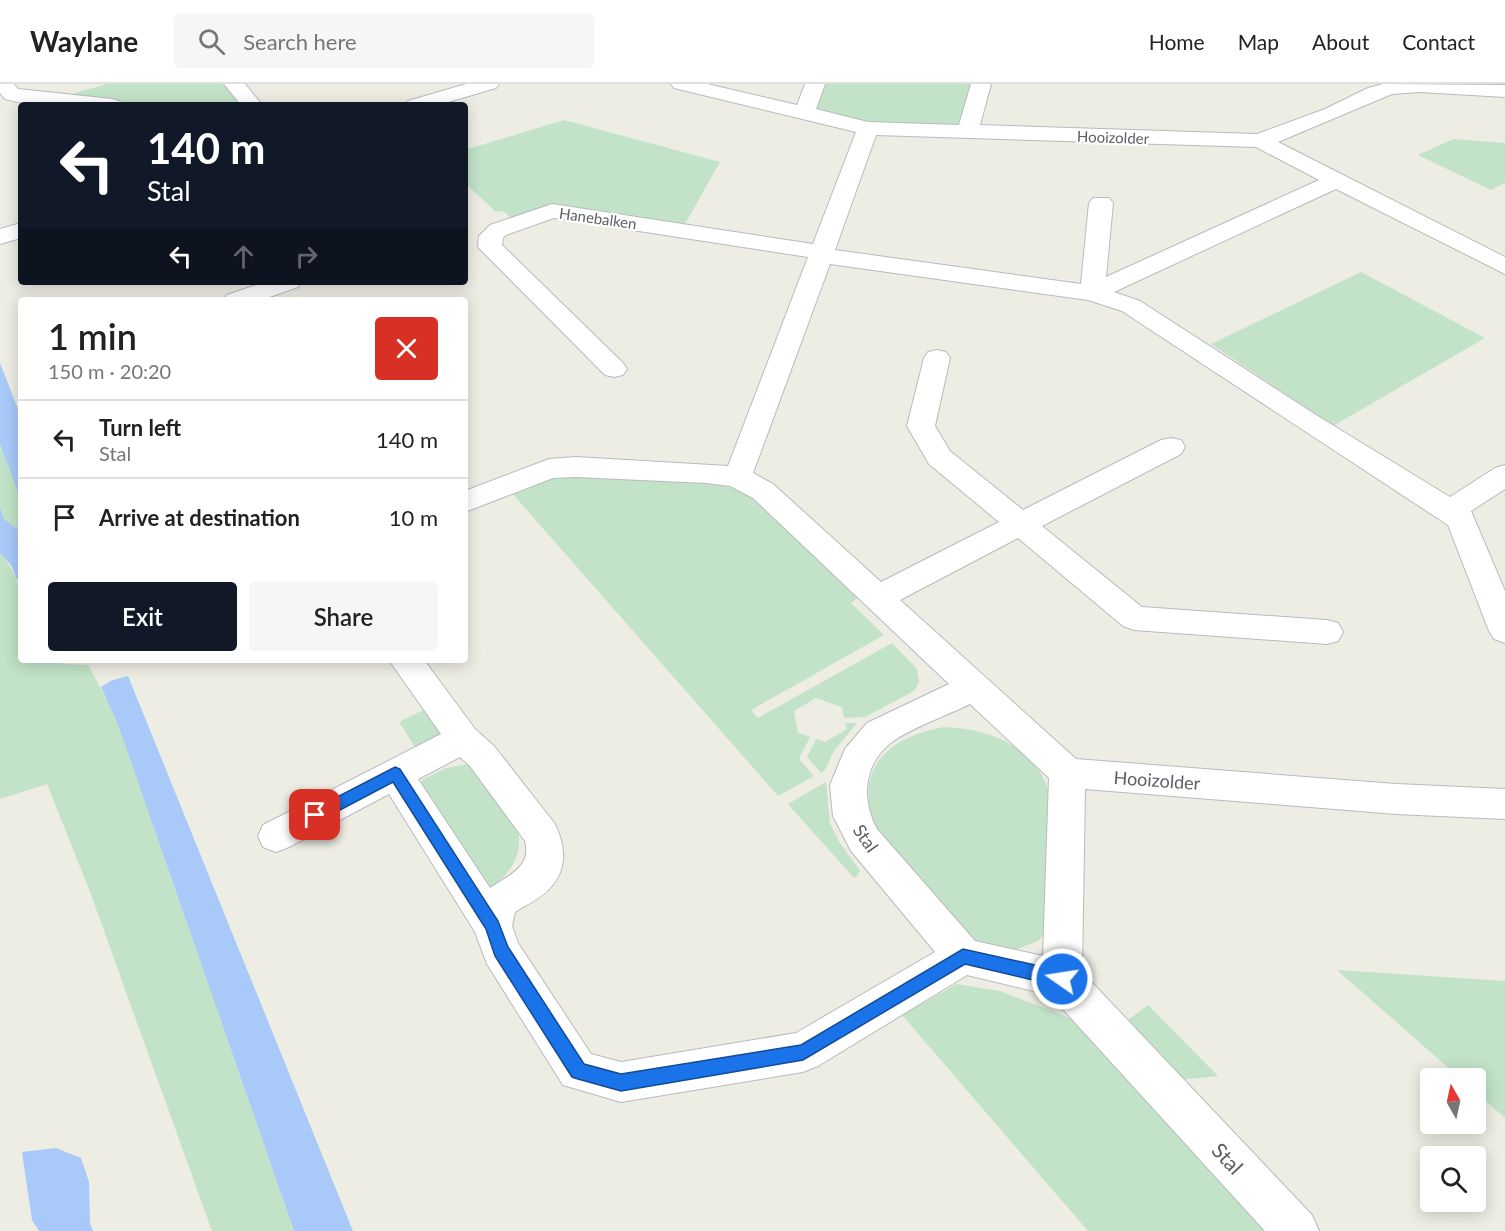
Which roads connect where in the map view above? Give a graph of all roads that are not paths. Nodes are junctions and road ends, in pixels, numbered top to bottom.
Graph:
1 (4, 84) edge
2 (107, 84) edge
3 (234, 84) edge
4 (489, 84) edge
5 (681, 84) edge
6 (815, 84) edge
7 (981, 84) edge
8 (1366, 88) edge
9 (1505, 91) edge
10 (47, 99) junction
11 (34, 102) edge
12 (80, 102) edge
13 (249, 102) edge
14 (426, 102) edge
15 (18, 106) edge
16 (0, 110) edge
17 (804, 113) junction
18 (868, 128) junction
19 (967, 132) junction
20 (1260, 141) junction
21 (1335, 181) junction
22 (1101, 203) dead end
23 (18, 231) edge
24 (0, 237) edge
25 (820, 253) junction
26 (1505, 267) edge
27 (239, 285) edge
28 (280, 285) edge
29 (1092, 292) junction
30 (229, 297) edge
31 (245, 297) edge
32 (937, 358) dead end
33 (614, 369) dead end
34 (1171, 447) dead end
35 (1505, 476) edge
36 (737, 477) junction
37 (468, 501) edge
38 (1450, 511) junction
39 (1021, 525) junction
40 (879, 597) junction
41 (1505, 631) edge
42 (1327, 632) dead end
43 (408, 663) edge
44 (974, 687) junction
45 (463, 739) junction
46 (395, 773) junction
47 (1067, 773) junction
48 (1505, 804) edge
49 (276, 836) dead end
50 (493, 926) junction
51 (963, 956) junction
52 (1062, 979) junction
53 (1296, 1231) edge

1 - 10 street
2 - 10 street
3 - 13 street
4 - 14 street
5 - 17 street
6 - 17 street
7 - 19 street
8 - 9 street, Hooizolder
8 - 20 street, Hooizolder
10 - 11 street
10 - 12 street
15 - 16 street
17 - 18 street
18 - 19 street, Hooizolder
18 - 25 street
19 - 20 street, Hooizolder
20 - 21 street, Hooizolder
21 - 26 street, Hooizolder
21 - 29 street
22 - 29 street
23 - 24 street
25 - 29 street
25 - 33 street, Hanebalken
25 - 36 street
27 - 30 street
28 - 31 street
29 - 38 street
32 - 39 street
34 - 39 street
35 - 38 street
36 - 37 street
36 - 40 street
38 - 41 street
39 - 40 street
39 - 42 street
40 - 44 street
43 - 45 street
44 - 47 street
44 - 51 street, Stal
45 - 46 street
45 - 50 street
46 - 49 street
46 - 50 street
47 - 48 street, Hooizolder
47 - 52 street
50 - 51 street
51 - 52 street
52 - 53 street, Stal

